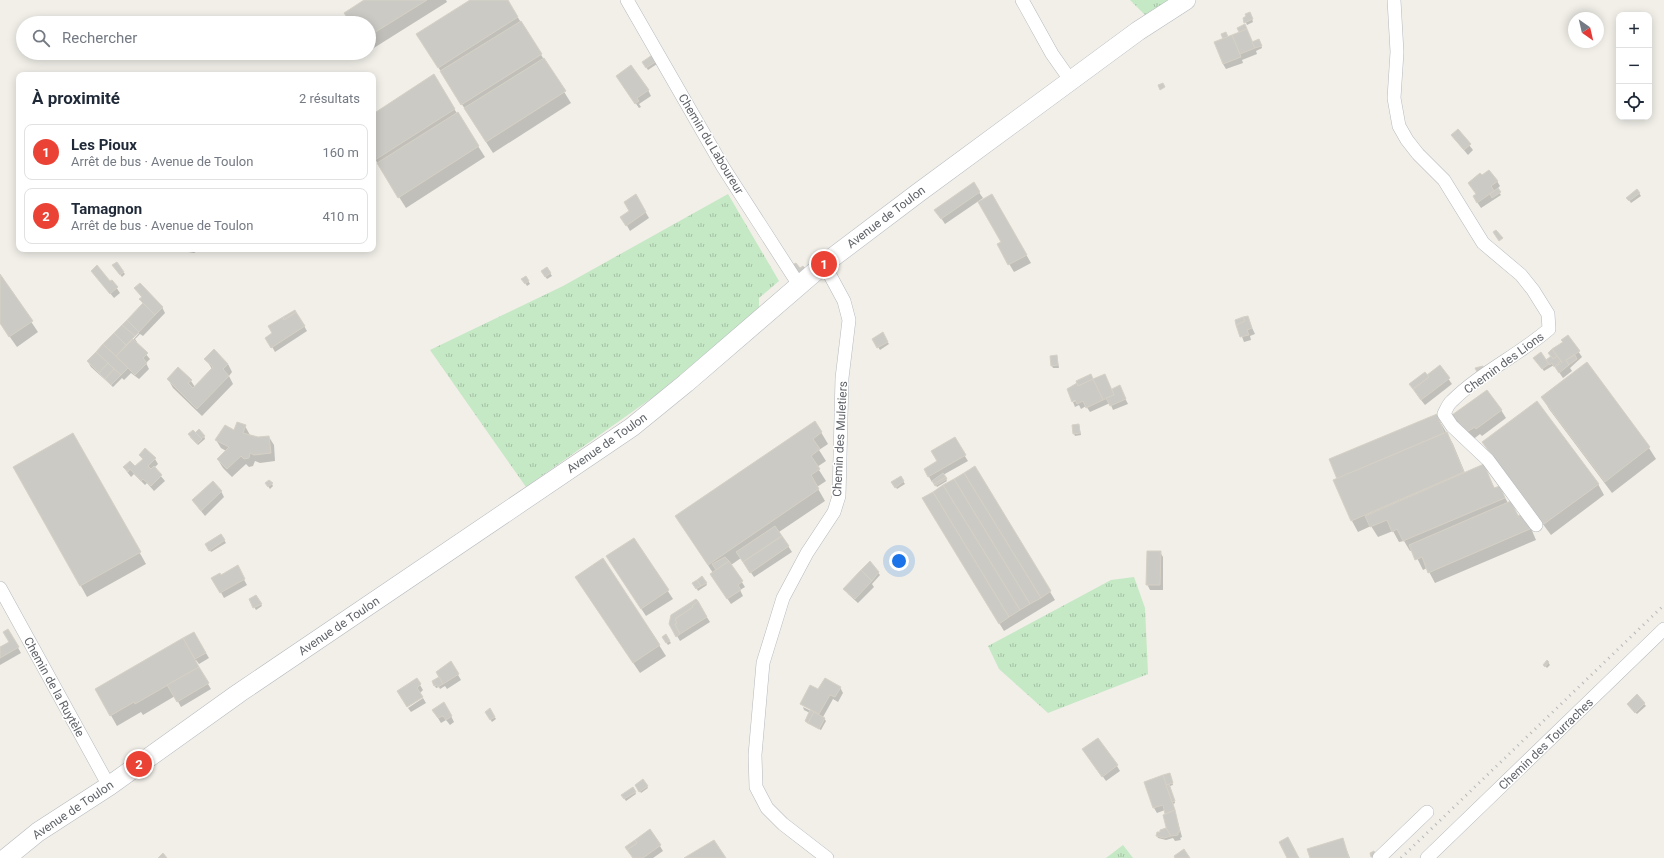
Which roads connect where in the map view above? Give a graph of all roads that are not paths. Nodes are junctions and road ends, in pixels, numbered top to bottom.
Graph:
1 (627, 0) edge
2 (1022, 0) edge
3 (1186, 0) edge
4 (1394, 0) edge
5 (1070, 81) junction
6 (824, 264) junction
7 (799, 285) junction
8 (1536, 525) dead end
9 (0, 588) edge
10 (1664, 629) edge
11 (109, 786) junction
12 (1427, 812) dead end
13 (6, 858) edge
14 (827, 858) edge
15 (1379, 858) edge
16 (1427, 858) edge

1 - 7 street, Chemin du Laboureur
2 - 5 street
3 - 5 main road, Avenue de Toulon
4 - 8 street, Chemin des Lions
5 - 6 main road, Avenue de Toulon
6 - 7 main road, Avenue de Toulon
6 - 14 street, Chemin des Muletiers
7 - 11 main road, Avenue de Toulon
9 - 11 street, Chemin de la Ruytèle
10 - 16 street, Chemin des Tourraches
11 - 13 main road, Avenue de Toulon
12 - 15 street

